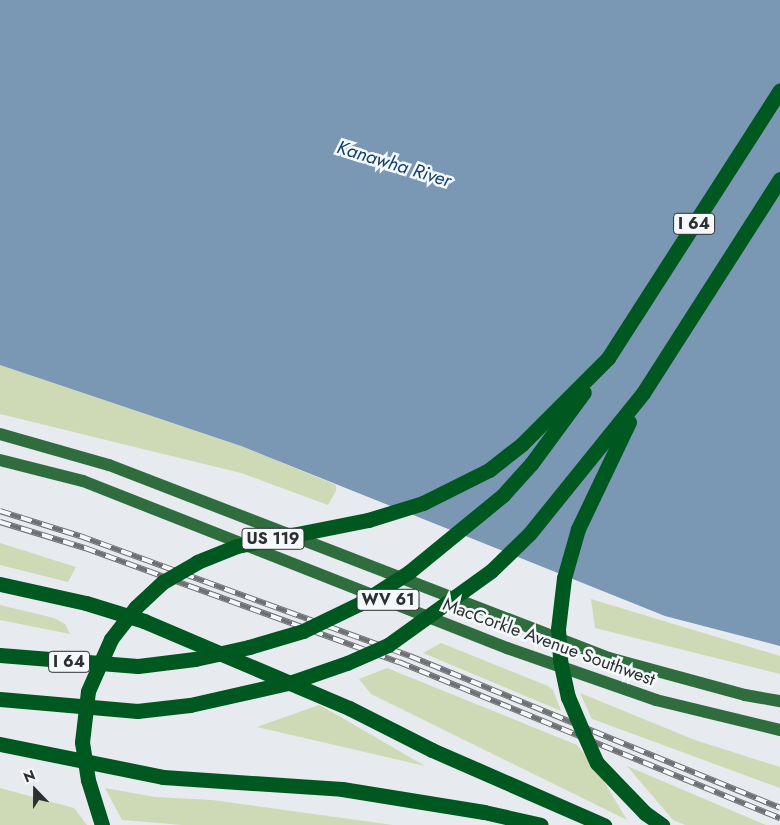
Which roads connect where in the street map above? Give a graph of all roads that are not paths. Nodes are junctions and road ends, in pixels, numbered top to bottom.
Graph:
1 (780, 90) edge
2 (780, 179) edge
3 (608, 358) junction
4 (643, 393) junction
5 (0, 434) edge
6 (0, 460) edge
7 (0, 584) edge
8 (0, 655) edge
9 (0, 699) edge
10 (780, 701) edge
11 (780, 730) edge
12 (0, 744) edge
13 (102, 825) edge
14 (541, 825) edge
15 (604, 825) edge
16 (662, 825) edge

1 - 3 highway, I 64
2 - 4 highway, I 64
3 - 8 highway, I 64, bridge
3 - 13 highway, US 119, bridge
4 - 9 highway, I 64, bridge
4 - 16 highway, bridge
5 - 10 main road, MacCorkle Avenue Southwest / WV 61
6 - 11 main road, MacCorkle Avenue Southwest / WV 61
7 - 15 highway
12 - 14 highway

